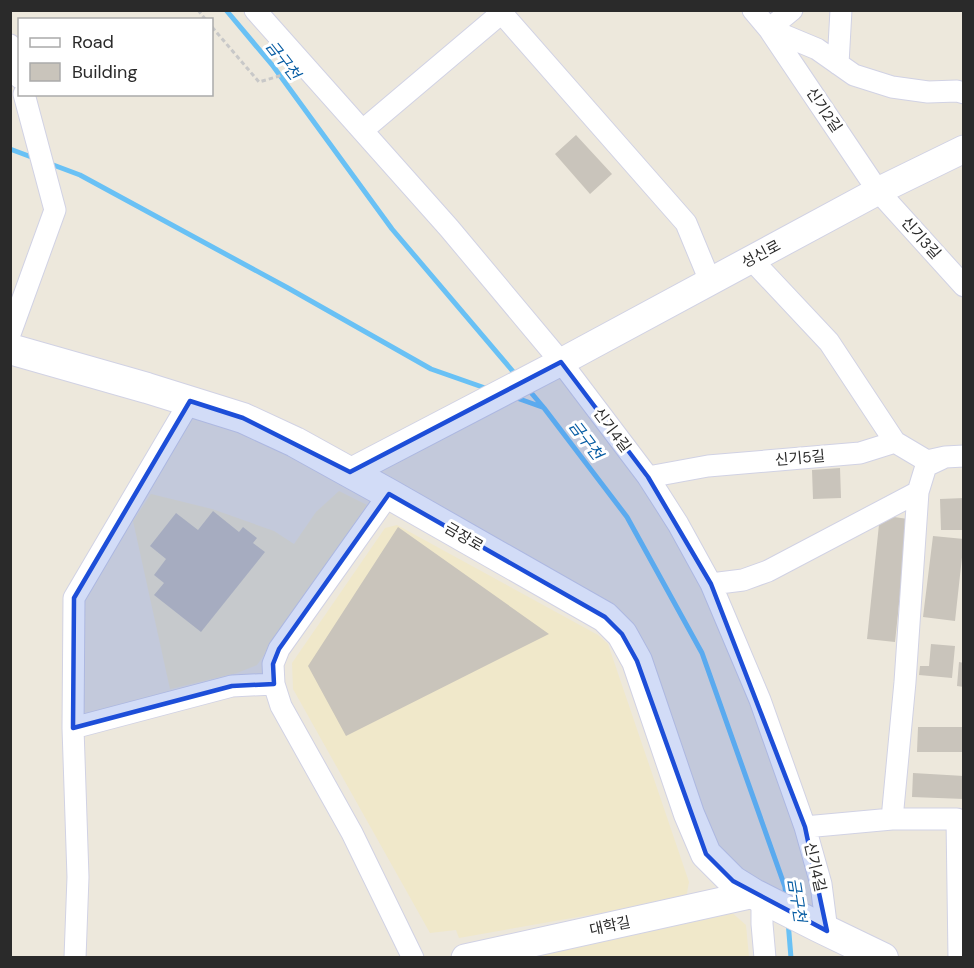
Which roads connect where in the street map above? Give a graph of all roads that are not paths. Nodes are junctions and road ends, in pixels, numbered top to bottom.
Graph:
1 (255, 10) edge
2 (753, 10) edge
3 (792, 10) edge
4 (842, 10) edge
5 (502, 11) edge
6 (769, 29) junction
7 (10, 45) edge
8 (838, 64) junction
9 (18, 74) edge
10 (963, 93) edge
11 (25, 96) edge
12 (363, 130) junction
13 (963, 149) edge
14 (878, 191) junction
15 (752, 259) junction
16 (710, 281) junction
17 (963, 286) edge
18 (10, 334) edge
19 (10, 349) edge
20 (561, 362) junction
21 (190, 401) junction
22 (895, 442) junction
23 (954, 456) edge
24 (350, 472) junction
25 (648, 477) junction
26 (918, 492) junction
27 (389, 494) junction
28 (711, 584) junction
29 (274, 684) junction
30 (73, 728) junction
31 (892, 819) junction
32 (805, 827) junction
33 (758, 896) junction
34 (823, 929) junction
35 (75, 957) edge
36 (413, 957) edge
37 (465, 957) edge
38 (765, 957) edge
39 (883, 957) edge
40 (959, 957) edge

1 - 12 street, 신기4길
2 - 6 street, 신기2길
3 - 6 street
4 - 8 street
5 - 12 street
5 - 16 street
6 - 8 street, 신기2길
6 - 14 street, 신기2길
7 - 9 street
8 - 10 street
11 - 18 street
12 - 20 street, 신기4길
13 - 14 street, 성신로
14 - 15 street, 성신로
14 - 17 street, 신기3길
15 - 16 street, 성신로
15 - 22 street
16 - 20 street, 성신로
19 - 21 main road, 금장로
20 - 24 street, 성신로
20 - 25 street, 신기4길
21 - 24 main road, 금장로
21 - 30 street
22 - 23 street
22 - 25 street, 신기5길
23 - 26 street
24 - 27 main road, 금장로
25 - 28 street, 신기4길
26 - 28 street
26 - 31 street
27 - 29 street
27 - 33 main road, 금장로
28 - 32 street, 신기4길
29 - 30 street
29 - 36 street
30 - 35 street
31 - 32 street
31 - 40 street
32 - 34 street, 신기4길
33 - 34 main road, 금장로
33 - 37 street, 대학길
33 - 38 street
34 - 39 main road

